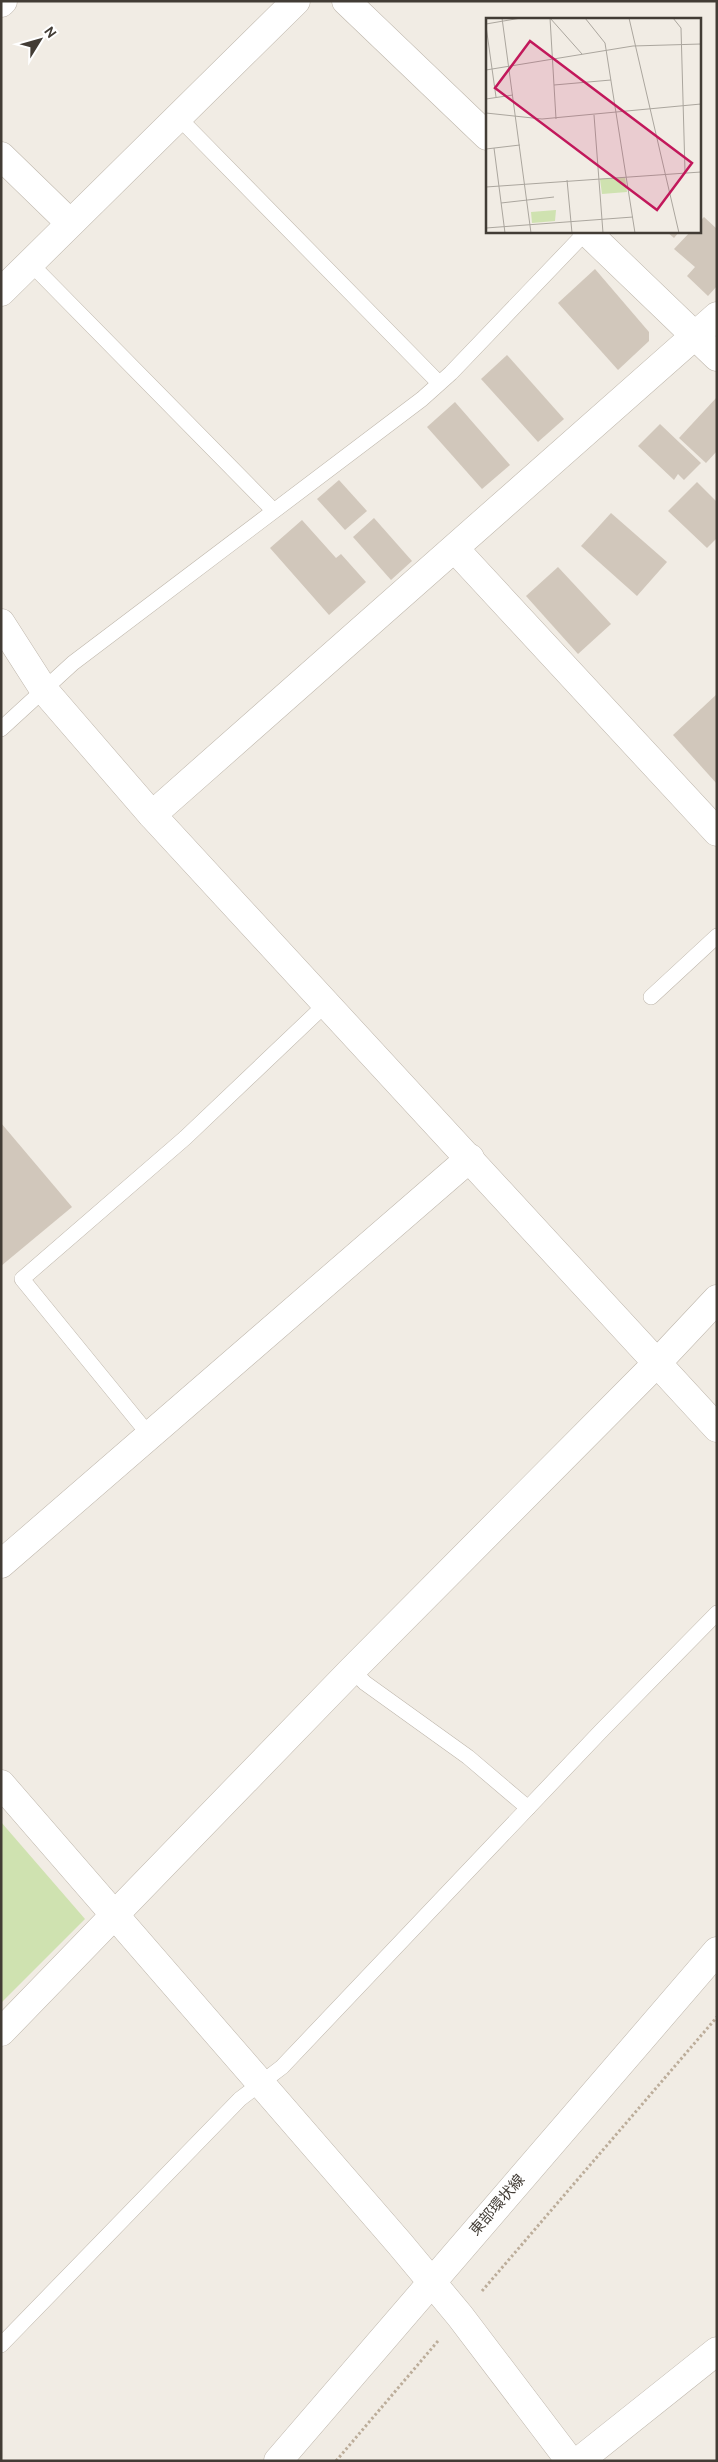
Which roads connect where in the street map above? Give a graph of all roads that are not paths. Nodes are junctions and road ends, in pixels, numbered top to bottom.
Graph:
1 (296, 1) edge
2 (346, 1) edge
3 (178, 117) junction
4 (486, 135) edge
5 (1, 156) edge
6 (70, 223) junction
7 (585, 232) edge
8 (587, 232) edge
9 (30, 263) junction
10 (1, 292) edge
11 (717, 316) edge
12 (695, 336) junction
13 (717, 357) edge
14 (439, 383) junction
15 (272, 510) junction
16 (455, 549) junction
17 (1, 623) edge
18 (44, 690) junction
19 (1, 729) edge
20 (152, 815) junction
21 (717, 832) edge
22 (717, 936) edge
23 (652, 997) dead end
24 (327, 1003) junction
25 (470, 1158) junction
26 (717, 1298) edge
27 (657, 1363) junction
28 (717, 1428) edge
29 (150, 1436) junction
30 (1, 1564) edge
31 (717, 1613) edge
32 (352, 1670) junction
33 (1, 1784) edge
34 (528, 1808) junction
35 (114, 1916) junction
36 (717, 1951) edge
37 (1, 2032) edge
38 (261, 2083) junction
39 (431, 2282) junction
40 (1, 2345) edge
41 (717, 2351) edge
42 (278, 2461) edge
43 (570, 2461) edge
44 (579, 2461) edge

1 - 3 street
2 - 4 street
3 - 6 street
3 - 14 lane
5 - 6 street
6 - 9 street
7 - 14 lane
8 - 12 street
9 - 10 street
9 - 15 lane
11 - 12 street
12 - 13 street
12 - 16 street
14 - 15 lane
15 - 18 lane
16 - 20 street
16 - 21 street
17 - 18 street
18 - 19 lane
18 - 20 street
20 - 24 street
22 - 23 lane
24 - 25 street
24 - 29 lane
25 - 27 street
25 - 29 street
26 - 27 street
27 - 28 street
27 - 32 street
29 - 30 street
31 - 34 lane
32 - 34 lane
32 - 35 street
33 - 35 street
34 - 38 lane
35 - 37 street
35 - 38 street
36 - 39 street, 東部環状線
38 - 39 street
38 - 40 lane
39 - 42 street, 東部環状線
39 - 43 street
41 - 44 street

